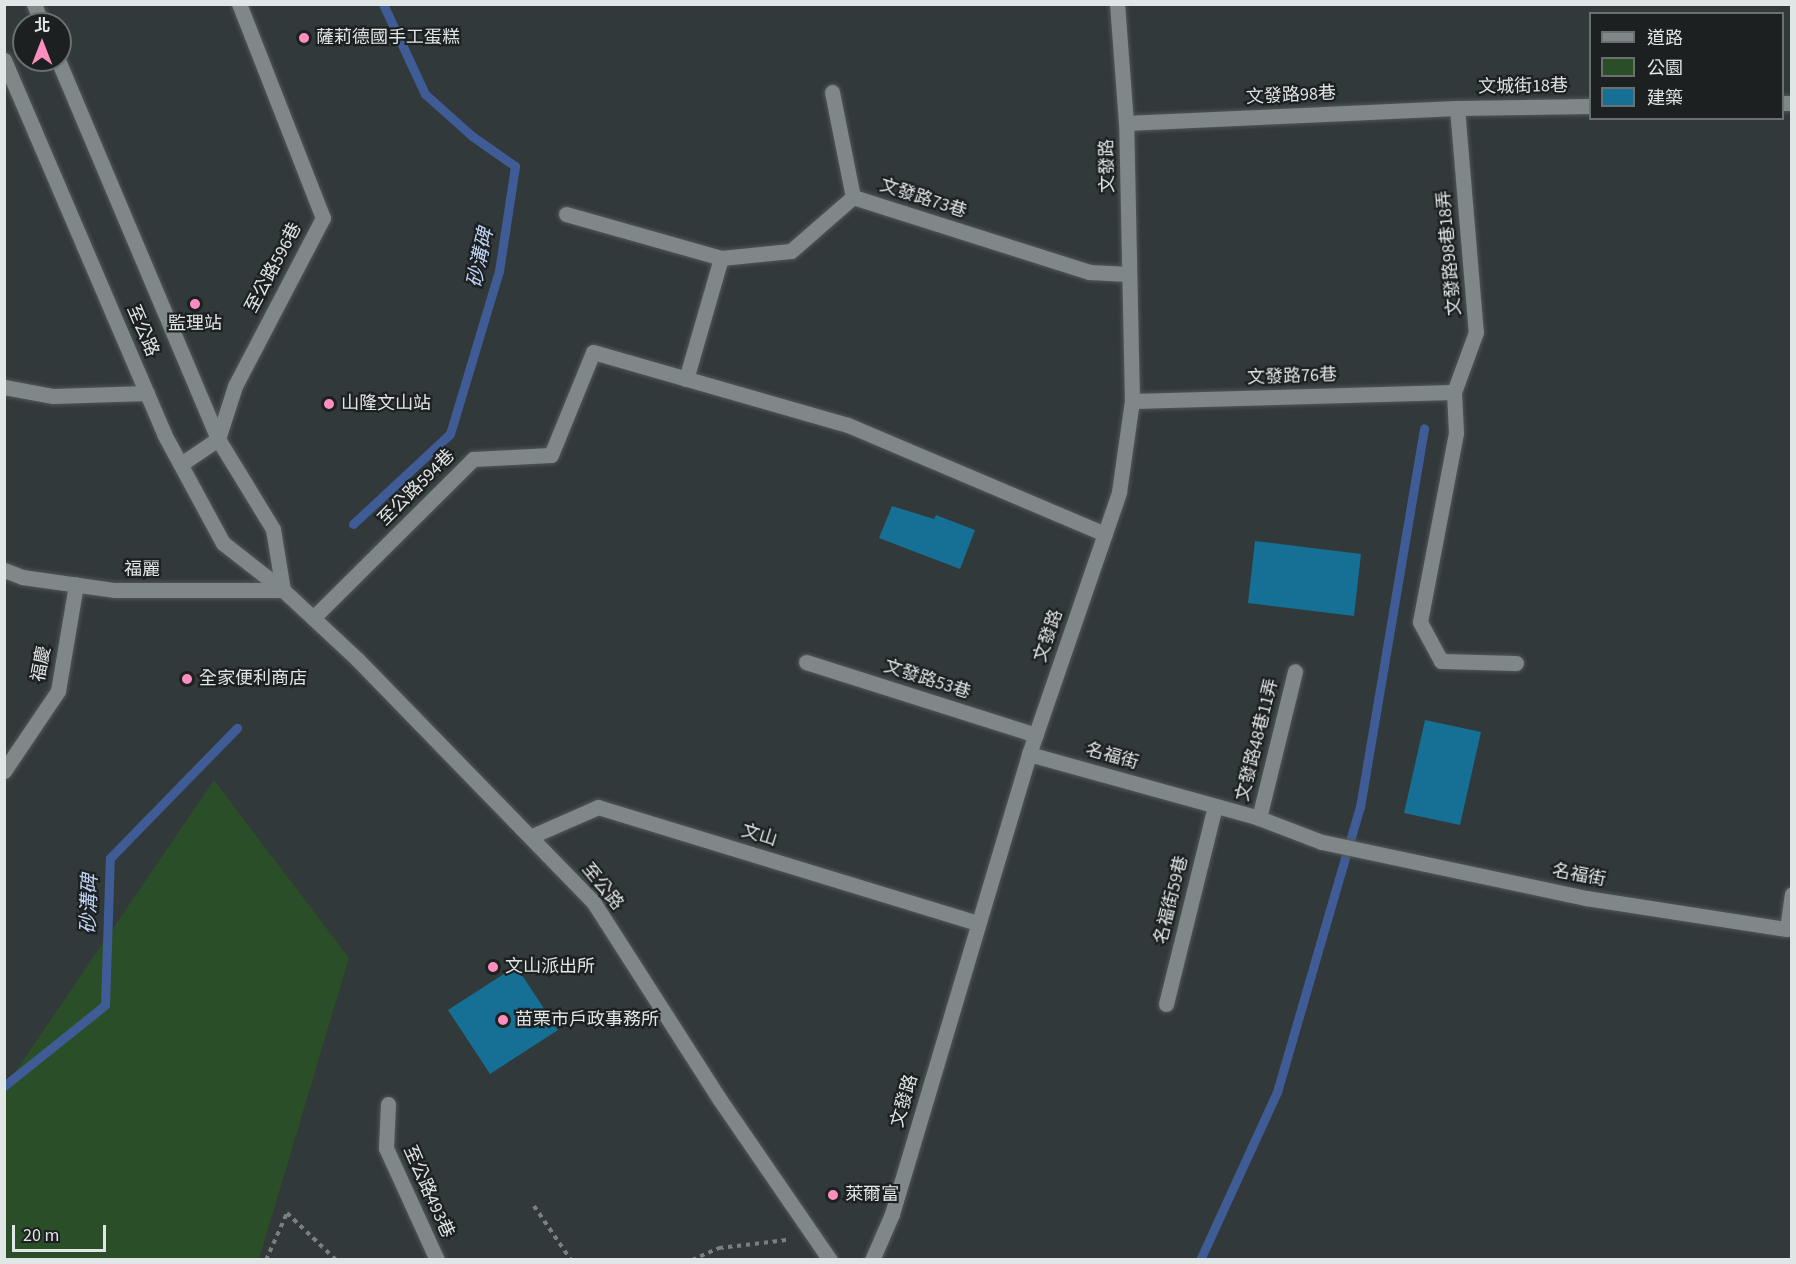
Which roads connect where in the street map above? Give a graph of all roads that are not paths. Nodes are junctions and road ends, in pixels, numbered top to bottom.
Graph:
1 (238, 4) edge
2 (1117, 4) edge
3 (4, 60) edge
4 (63, 72) edge
5 (832, 92) dead end
6 (1589, 106) edge
7 (1457, 108) junction
8 (1126, 123) junction
9 (853, 197) junction
10 (566, 214) dead end
11 (721, 258) junction
12 (1129, 274) junction
13 (686, 379) junction
14 (4, 387) edge
15 (1454, 392) junction
16 (147, 393) junction
17 (1132, 401) junction
18 (218, 439) junction
19 (181, 464) junction
20 (1105, 534) junction
21 (4, 570) edge
22 (76, 585) junction
23 (283, 590) junction
24 (314, 618) junction
25 (806, 662) dead end
26 (1516, 663) dead end
27 (1295, 671) dead end
28 (1035, 735) junction
29 (1029, 754) junction
30 (4, 771) edge
31 (1215, 806) junction
32 (1259, 818) junction
33 (532, 836) junction
34 (1791, 894) edge
35 (978, 923) junction
36 (1166, 1004) dead end
37 (388, 1104) dead end
38 (437, 1260) edge
39 (830, 1260) edge
40 (872, 1260) edge

1 - 18 street, 至公路596巷
2 - 8 street, 文發路
3 - 16 street, 至公路
4 - 18 street, 至公路
5 - 9 street
6 - 7 street, 文城街18巷
7 - 8 street, 文發路98巷
7 - 15 street, 文發路98巷18弄
8 - 12 street, 文發路
9 - 11 street, 文發路73巷
9 - 12 street, 文發路73巷
10 - 11 street
11 - 13 street
12 - 17 street, 文發路
13 - 20 street
13 - 24 street, 至公路594巷
14 - 16 street
15 - 17 street, 文發路76巷
15 - 26 street
16 - 19 street, 至公路
17 - 20 street, 文發路
18 - 19 street
18 - 23 street, 至公路
19 - 23 street, 至公路
20 - 28 street, 文發路
21 - 22 street, 福麗
22 - 23 street, 福麗
22 - 30 street, 福慶
23 - 24 street, 至公路
24 - 33 street, 至公路
25 - 28 street, 文發路53巷
27 - 32 street, 文發路48巷11弄
28 - 29 street, 文發路
29 - 31 street, 名福街
29 - 35 street, 文發路
31 - 32 street, 名福街
31 - 36 street, 名福街59巷
32 - 34 street, 名福街
33 - 35 street, 文山
33 - 39 street, 至公路
35 - 40 street, 文發路
37 - 38 street, 至公路493巷

